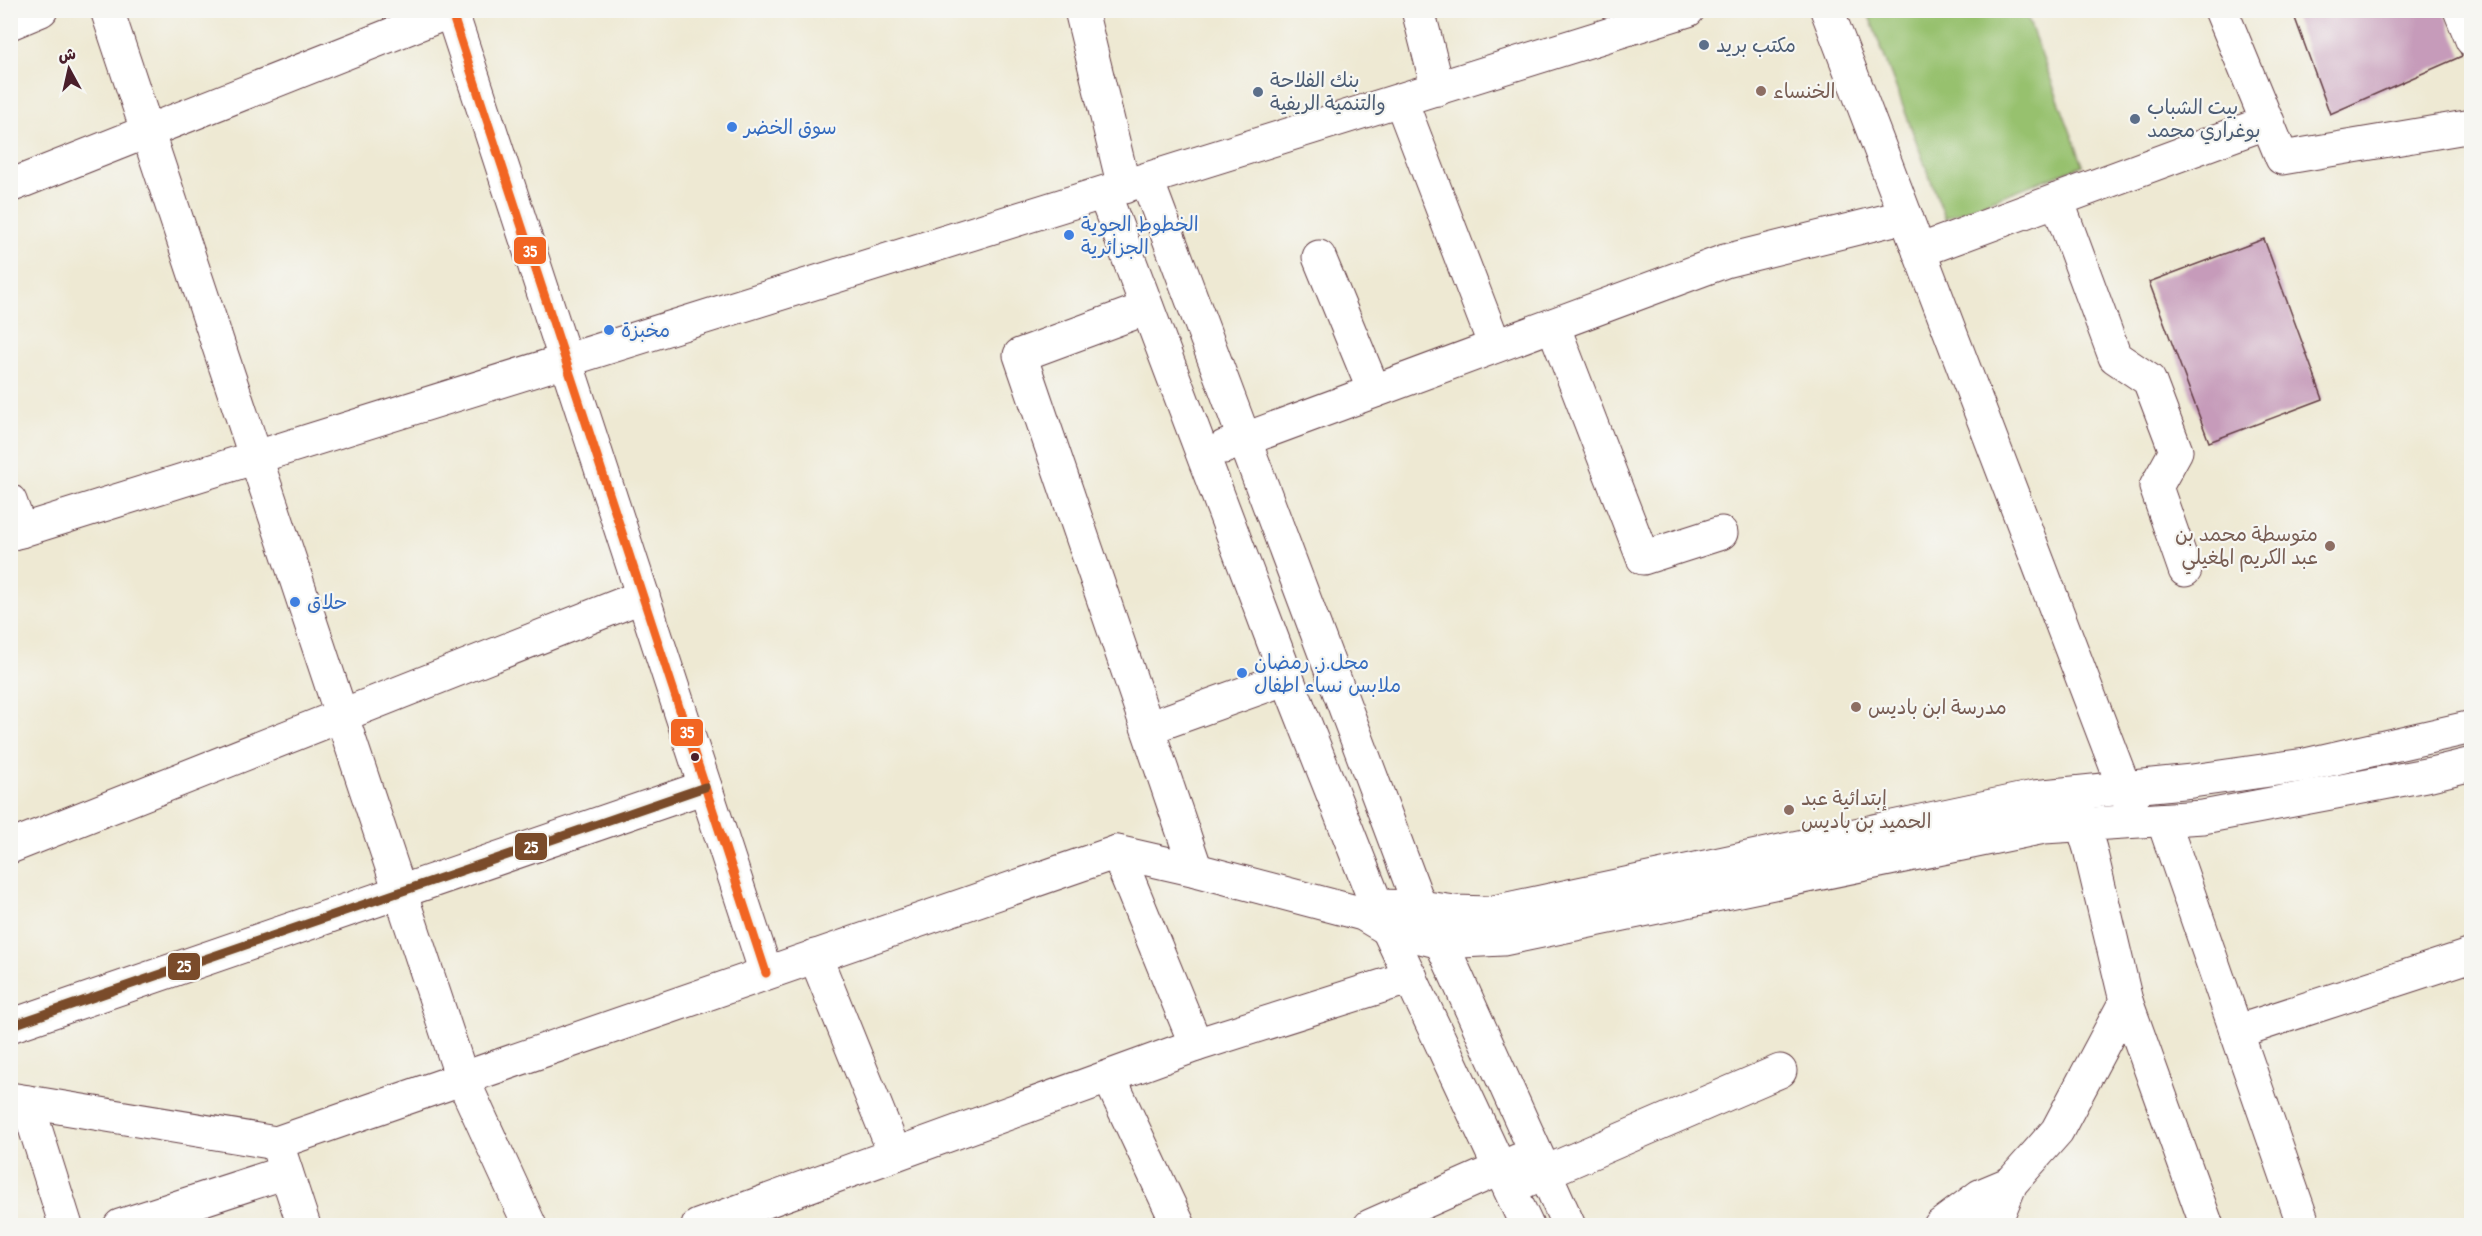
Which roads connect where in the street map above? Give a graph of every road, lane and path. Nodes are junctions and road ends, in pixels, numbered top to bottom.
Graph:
1 (41, 10) edge
2 (107, 10) edge
3 (1081, 10) edge
4 (1418, 10) edge
5 (1827, 10) edge
6 (2221, 10) edge
7 (2460, 10) edge
8 (451, 11) edge
9 (1684, 11) edge
10 (10, 23) edge
11 (2472, 40) edge
12 (1438, 89) junction
13 (1401, 100) junction
14 (2268, 122) junction
15 (2472, 126) edge
16 (147, 132) junction
17 (10, 186) edge
18 (1125, 187) junction
19 (2057, 200) junction
20 (1906, 216) junction
21 (1918, 251) junction
22 (1319, 257) dead end
23 (1147, 308) junction
24 (1553, 325) junction
25 (1495, 346) junction
26 (566, 361) junction
27 (1374, 391) junction
28 (1244, 440) junction
29 (1203, 455) junction
30 (256, 458) junction
31 (14, 522) edge
32 (1721, 534) dead end
33 (2185, 570) dead end
34 (643, 596) junction
35 (1287, 678) junction
36 (341, 715) junction
37 (2472, 727) edge
38 (1148, 728) junction
39 (2472, 764) edge
40 (705, 787) junction
41 (2124, 788) junction
42 (2072, 793) junction
43 (2150, 820) junction
44 (2083, 825) junction
45 (10, 847) edge
46 (1117, 852) junction
47 (1196, 870) junction
48 (400, 892) junction
49 (1420, 907) junction
50 (1376, 916) junction
51 (1441, 942) junction
52 (2472, 955) edge
53 (815, 956) junction
54 (766, 973) junction
55 (1412, 977) junction
56 (2126, 1001) junction
57 (10, 1026) edge
58 (2236, 1032) junction
59 (1196, 1045) junction
60 (1780, 1071) dead end
61 (1109, 1077) junction
62 (462, 1078) junction
63 (19, 1100) edge
64 (895, 1154) junction
65 (281, 1157) junction
66 (1540, 1163) junction
67 (1504, 1178) junction
68 (2011, 1184) junction
69 (66, 1226) edge
70 (120, 1226) edge
71 (304, 1226) edge
72 (530, 1226) edge
73 (698, 1226) edge
74 (1179, 1226) edge
75 (1370, 1226) edge
76 (1527, 1226) edge
77 (1569, 1226) edge
78 (1940, 1226) edge
79 (1990, 1226) edge
80 (2207, 1226) edge
81 (2304, 1226) edge

1 - 10 street
2 - 16 street
3 - 18 street
4 - 12 street
5 - 20 street
6 - 14 street
7 - 11 street
8 - 16 street
8 - 26 street
9 - 12 street
12 - 13 street
13 - 18 street
13 - 25 street
14 - 15 street
14 - 19 street
16 - 17 street
16 - 30 street
18 - 23 street
18 - 26 street
18 - 28 street
19 - 21 street
19 - 33 street
20 - 21 street
20 - 24 street
21 - 41 street
22 - 27 street
23 - 29 street
23 - 38 street
24 - 25 street
24 - 32 street
25 - 27 street
26 - 30 street
26 - 34 street
27 - 28 street
28 - 29 street
28 - 49 street
29 - 35 street
30 - 31 street
30 - 36 street
34 - 36 street
34 - 40 street
35 - 38 street
35 - 50 street
36 - 45 street
36 - 48 street
37 - 41 street
38 - 47 street
39 - 43 street
40 - 48 street
40 - 54 street
41 - 42 street
41 - 43 street
42 - 44 street
42 - 49 street
43 - 44 street
43 - 58 street
44 - 51 street
44 - 56 street
46 - 47 street
46 - 53 street
46 - 59 street
47 - 50 street
48 - 57 street
48 - 62 street
49 - 50 street
49 - 51 street
50 - 51 street
50 - 55 street
51 - 66 street
52 - 58 street
53 - 54 street
53 - 64 street
54 - 62 street
55 - 59 street
55 - 67 street
56 - 68 street
56 - 80 street
58 - 81 street
59 - 61 street
60 - 66 street
61 - 64 street
61 - 74 street
62 - 65 street
62 - 72 street
63 - 65 street
63 - 69 street
64 - 73 street
65 - 70 street
65 - 71 street
66 - 67 street
66 - 77 street
67 - 75 street
67 - 76 street
68 - 78 street
68 - 79 street

